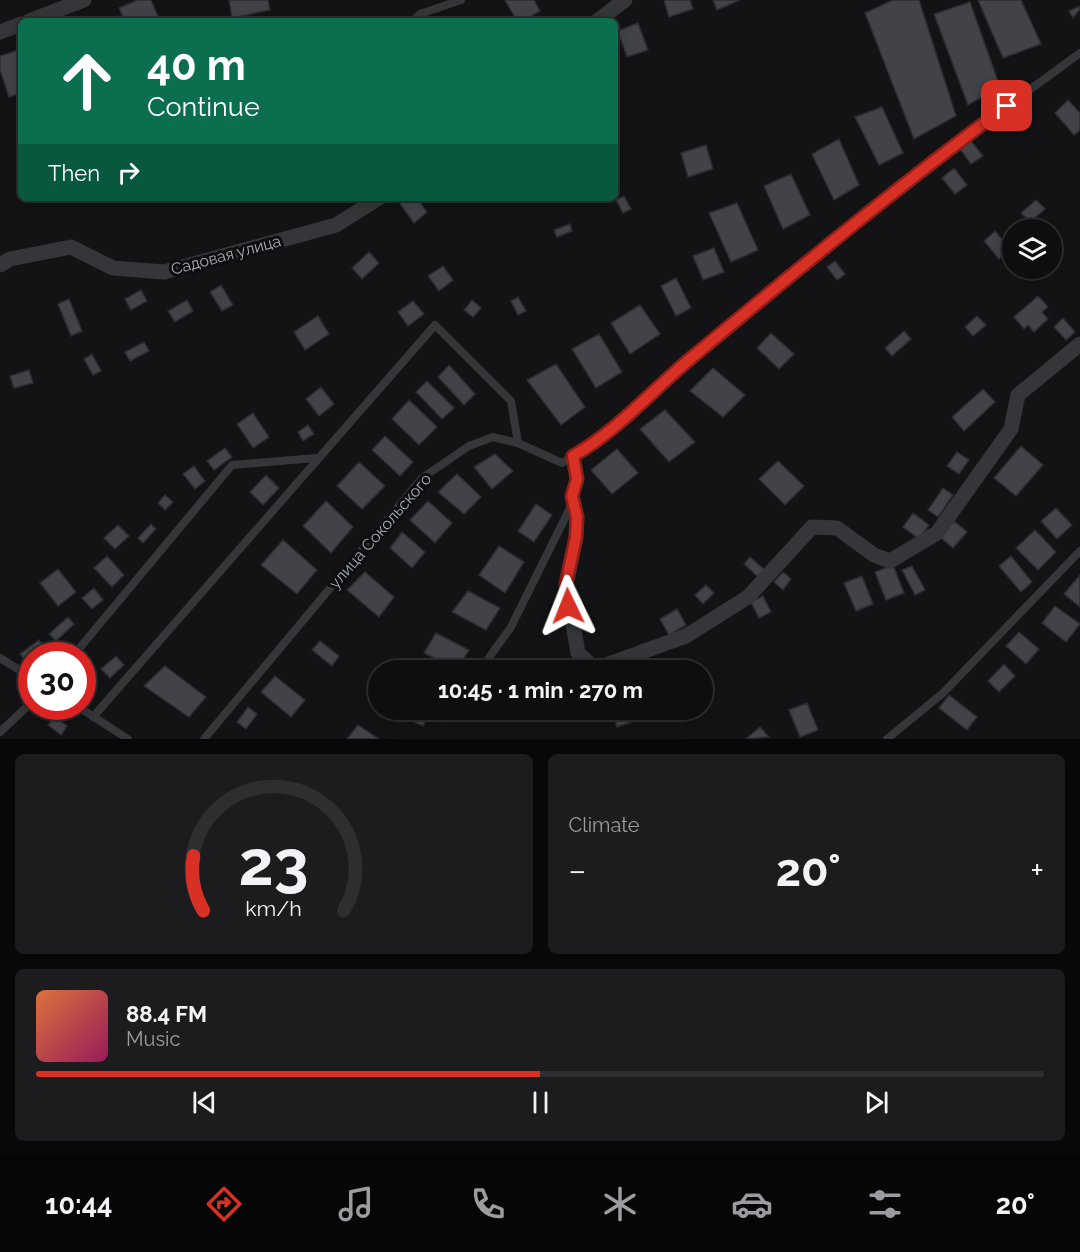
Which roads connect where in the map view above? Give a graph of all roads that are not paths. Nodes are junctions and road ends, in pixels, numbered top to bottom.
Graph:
1 (84, 0) edge
2 (461, 0) edge
3 (625, 0) edge
4 (37, 18) edge
5 (417, 18) edge
6 (601, 18) edge
7 (18, 25) edge
8 (0, 32) edge
9 (1080, 53) edge
10 (374, 201) edge
11 (0, 265) edge
12 (1080, 344) edge
13 (518, 443) junction
14 (573, 456) junction
15 (316, 458) junction
16 (572, 496) junction
17 (1080, 551) edge
18 (85, 642) edge
19 (0, 658) edge
20 (487, 660) edge
21 (18, 669) edge
22 (96, 714) edge
23 (18, 715) edge
24 (96, 719) edge
25 (0, 732) edge
26 (128, 739) edge
27 (204, 739) edge
28 (887, 739) edge

1 - 4 street
2 - 5 lane
3 - 6 street
7 - 8 street
9 - 14 lane
10 - 11 street, Садовая улица
12 - 16 street
13 - 14 lane, улица Сокольского
13 - 15 lane
13 - 27 lane, улица Сокольского
14 - 16 lane
15 - 18 lane
15 - 22 lane
16 - 20 lane
17 - 28 lane
19 - 21 lane
23 - 25 lane
24 - 26 lane

